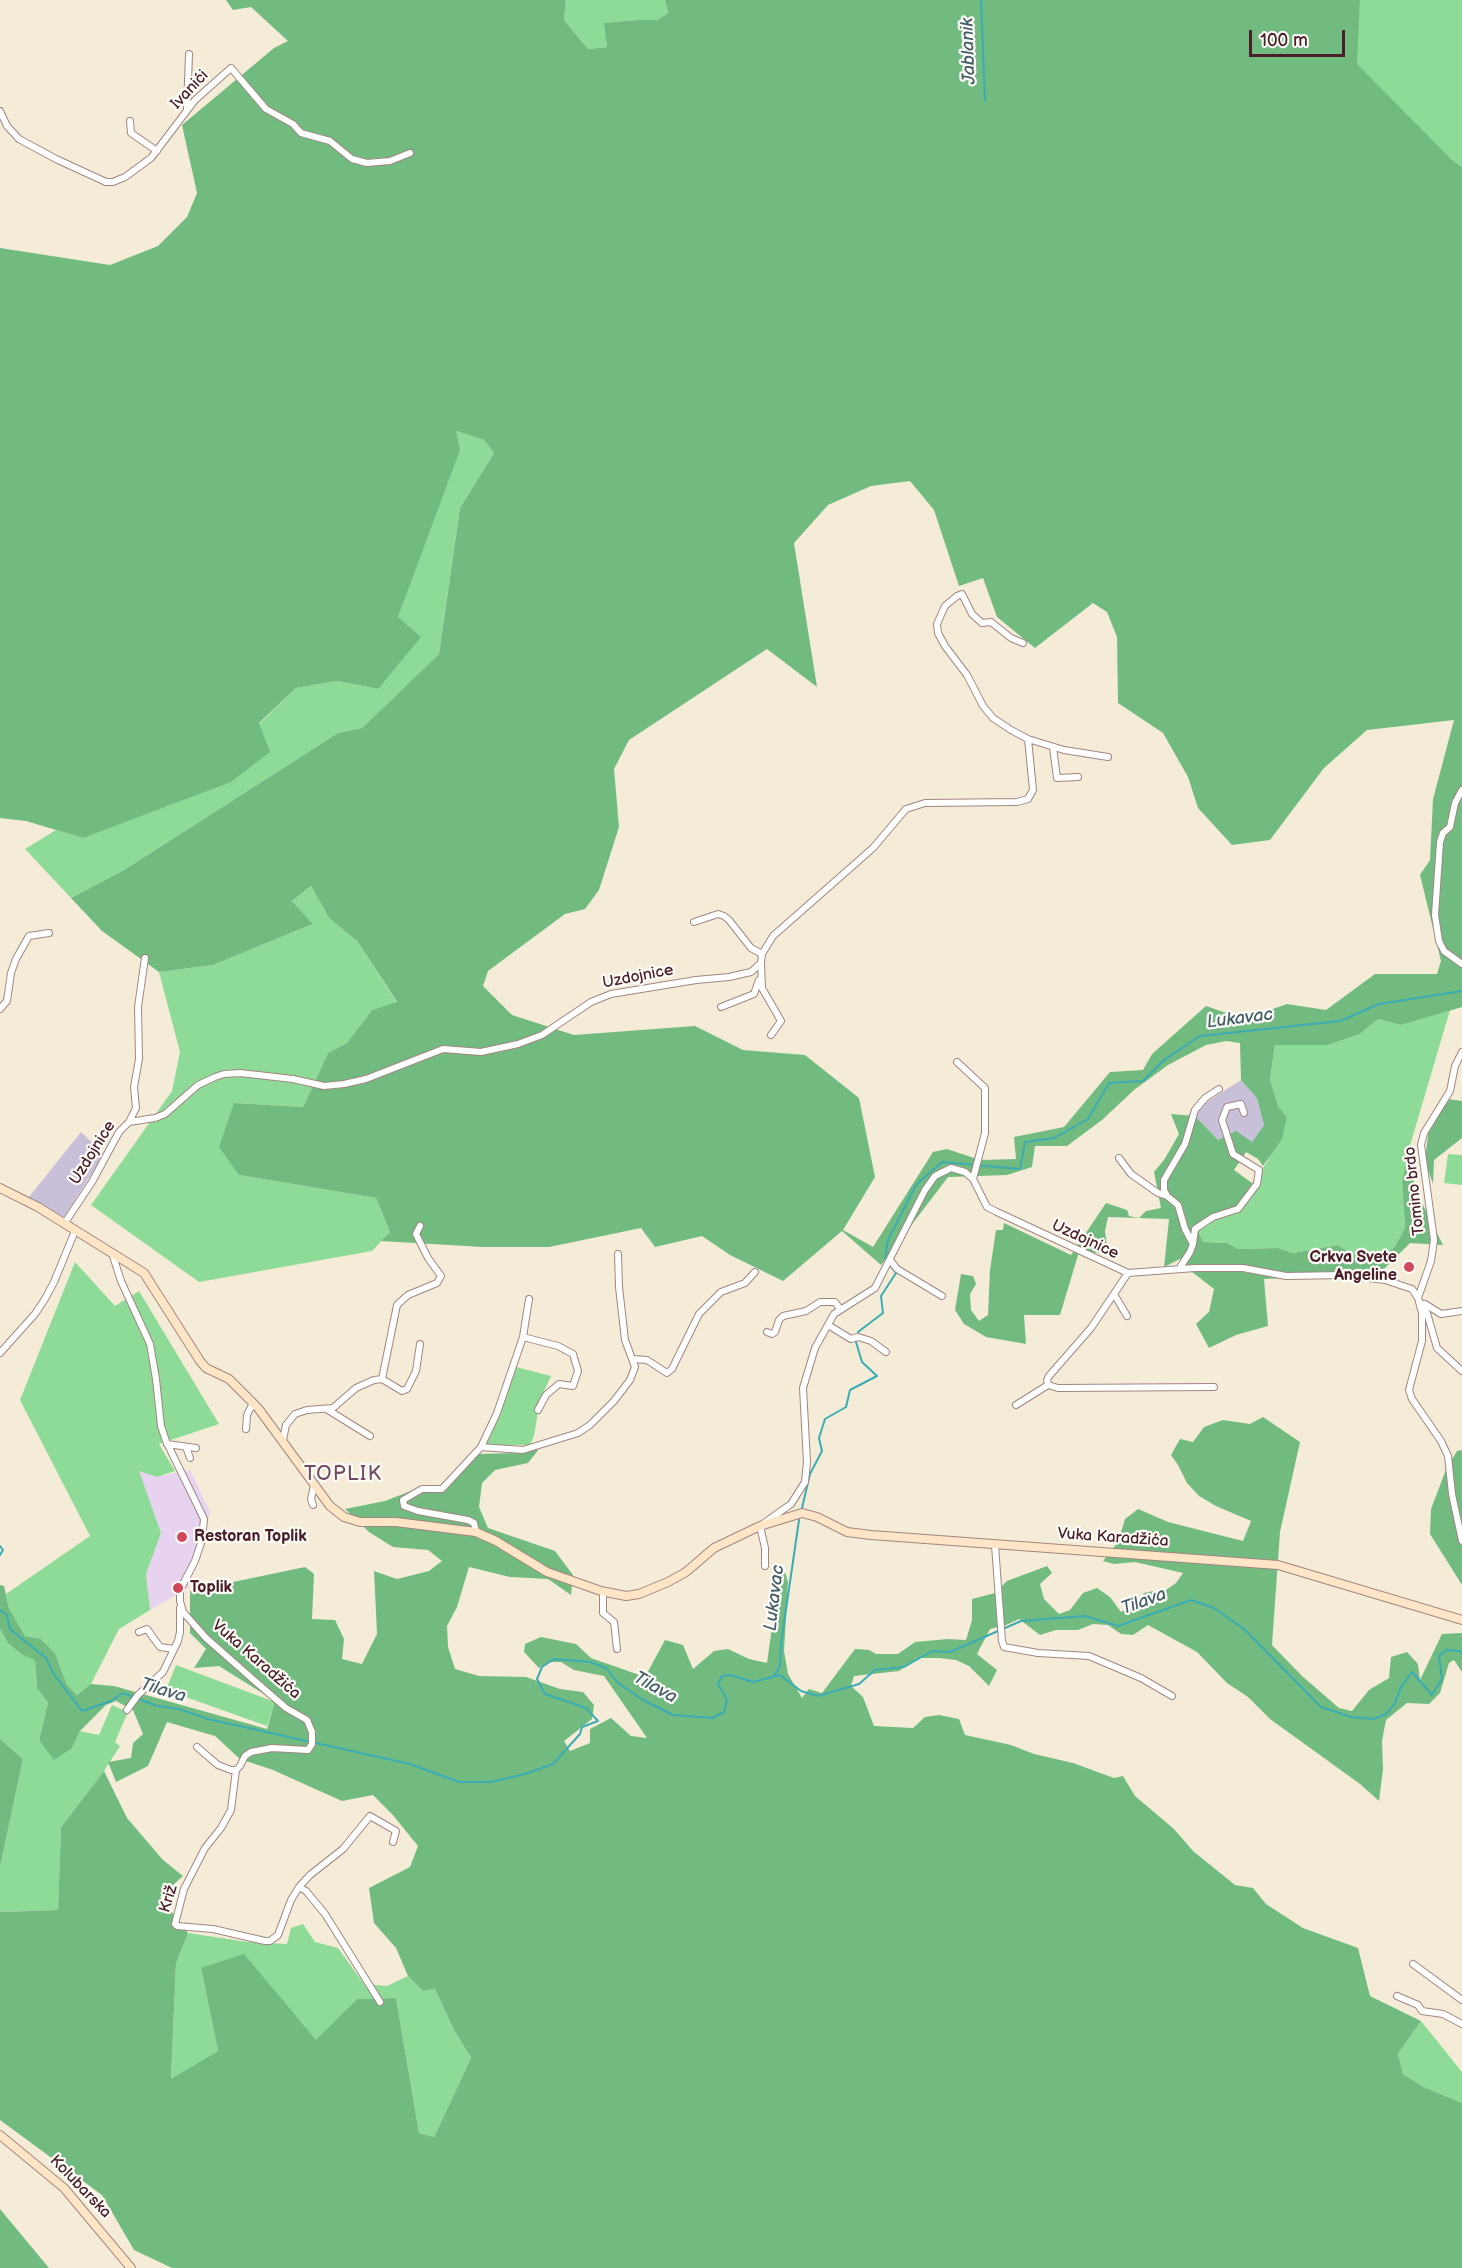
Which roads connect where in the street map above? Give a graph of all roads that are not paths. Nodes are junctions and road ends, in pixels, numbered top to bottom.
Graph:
1 (189, 54) dead end
2 (187, 110) junction
3 (0, 111) edge
4 (130, 121) dead end
5 (157, 151) junction
6 (410, 153) dead end
7 (1023, 643) dead end
8 (1028, 739) junction
9 (1053, 747) junction
10 (1108, 757) dead end
11 (1078, 777) dead end
12 (1462, 790) edge
13 (694, 922) dead end
14 (49, 933) dead end
15 (762, 954) junction
16 (145, 958) dead end
17 (760, 963) junction
18 (1462, 964) edge
19 (760, 978) junction
20 (721, 1006) dead end
21 (0, 1009) edge
22 (771, 1035) dead end
23 (1462, 1052) edge
24 (957, 1062) dead end
25 (1219, 1089) dead end
26 (1244, 1113) dead end
27 (129, 1122) junction
28 (1119, 1158) dead end
29 (973, 1179) junction
30 (0, 1188) edge
31 (1167, 1196) junction
32 (64, 1224) junction
33 (420, 1226) dead end
34 (75, 1231) junction
35 (1192, 1244) junction
36 (112, 1252) junction
37 (618, 1254) dead end
38 (890, 1260) junction
39 (1179, 1269) junction
40 (755, 1272) dead end
41 (1128, 1273) junction
42 (1114, 1294) junction
43 (942, 1296) dead end
44 (1418, 1298) junction
45 (529, 1299) dead end
46 (840, 1309) junction
47 (1462, 1311) edge
48 (1127, 1316) dead end
49 (828, 1325) junction
50 (767, 1332) dead end
51 (523, 1337) junction
52 (420, 1344) dead end
53 (886, 1352) dead end
54 (0, 1353) edge
55 (633, 1359) junction
56 (1462, 1371) edge
57 (382, 1379) junction
58 (1048, 1385) junction
59 (1214, 1387) dead end
60 (253, 1403) junction
61 (1016, 1405) dead end
62 (328, 1410) junction
63 (538, 1410) dead end
64 (246, 1429) dead end
65 (370, 1436) dead end
66 (283, 1440) junction
67 (167, 1444) junction
68 (186, 1447) junction
69 (481, 1447) junction
70 (196, 1448) dead end
71 (190, 1458) dead end
72 (314, 1486) junction
73 (313, 1505) dead end
74 (760, 1527) junction
75 (476, 1532) junction
76 (1462, 1541) edge
77 (995, 1545) junction
78 (765, 1566) dead end
79 (603, 1591) junction
80 (180, 1601) junction
81 (1462, 1620) edge
82 (139, 1632) dead end
83 (174, 1649) junction
84 (617, 1649) dead end
85 (1172, 1696) dead end
86 (127, 1710) dead end
87 (197, 1747) dead end
88 (236, 1770) junction
89 (393, 1842) dead end
90 (299, 1887) junction
91 (1413, 1964) dead end
92 (1397, 1996) dead end
93 (1462, 2000) edge
94 (380, 2002) dead end
95 (1462, 2024) edge
96 (0, 2135) edge
97 (131, 2268) edge

1 - 2 street
2 - 5 street, Ivanići
2 - 6 street, Ivanići
3 - 5 street, Ivanići
4 - 5 street
7 - 8 street
8 - 9 street
8 - 15 street
9 - 10 street
9 - 11 street
12 - 18 street
13 - 15 street
14 - 21 street
15 - 17 street
16 - 27 street
17 - 19 street
17 - 27 street, Uzdojnice
19 - 20 street
19 - 22 street
23 - 44 street, Tomino brdo
24 - 29 street
25 - 31 street
26 - 35 street
27 - 32 street, Uzdojnice
28 - 31 street
29 - 38 street, Vuka Karadžića
29 - 41 street, Uzdojnice
30 - 32 street, Vuka Karadžića
31 - 35 street
32 - 34 street, Vuka Karadžića
33 - 57 street
34 - 36 street, Vuka Karadžića
34 - 54 street
35 - 39 street
36 - 60 street, Vuka Karadžića
36 - 67 street
37 - 55 street
38 - 43 street
38 - 46 street, Vuka Karadžića
39 - 41 street, Uzdojnice
39 - 44 street
40 - 55 street
41 - 42 street
42 - 48 street
42 - 58 street
44 - 47 street
44 - 56 street
44 - 76 street
45 - 51 street, Vuka Karadžića
46 - 49 street, Vuka Karadžića
46 - 50 street
49 - 53 street
49 - 74 street, Vuka Karadžića
51 - 63 street
51 - 69 street, Vuka Karadžića
52 - 57 street
55 - 69 street
57 - 62 street
58 - 59 street
58 - 61 street
60 - 64 street
60 - 66 street, Vuka Karadžića
62 - 65 street
62 - 66 street
66 - 72 street, Vuka Karadžića
67 - 68 street
67 - 80 street
68 - 70 street
68 - 71 street
69 - 75 street, Vuka Karadžića
72 - 73 street
72 - 75 street, Vuka Karadžića
74 - 77 street, Vuka Karadžića
74 - 78 street
74 - 79 street, Vuka Karadžića
75 - 79 street, Vuka Karadžića
77 - 81 street, Vuka Karadžića
77 - 85 street
79 - 84 street
80 - 83 street
80 - 88 street, Vuka Karadžića
82 - 83 street
83 - 86 street
87 - 88 street
88 - 90 street, Križ
89 - 90 street, Križ
90 - 94 street
91 - 93 street
92 - 95 street
96 - 97 street, Kolubarska

